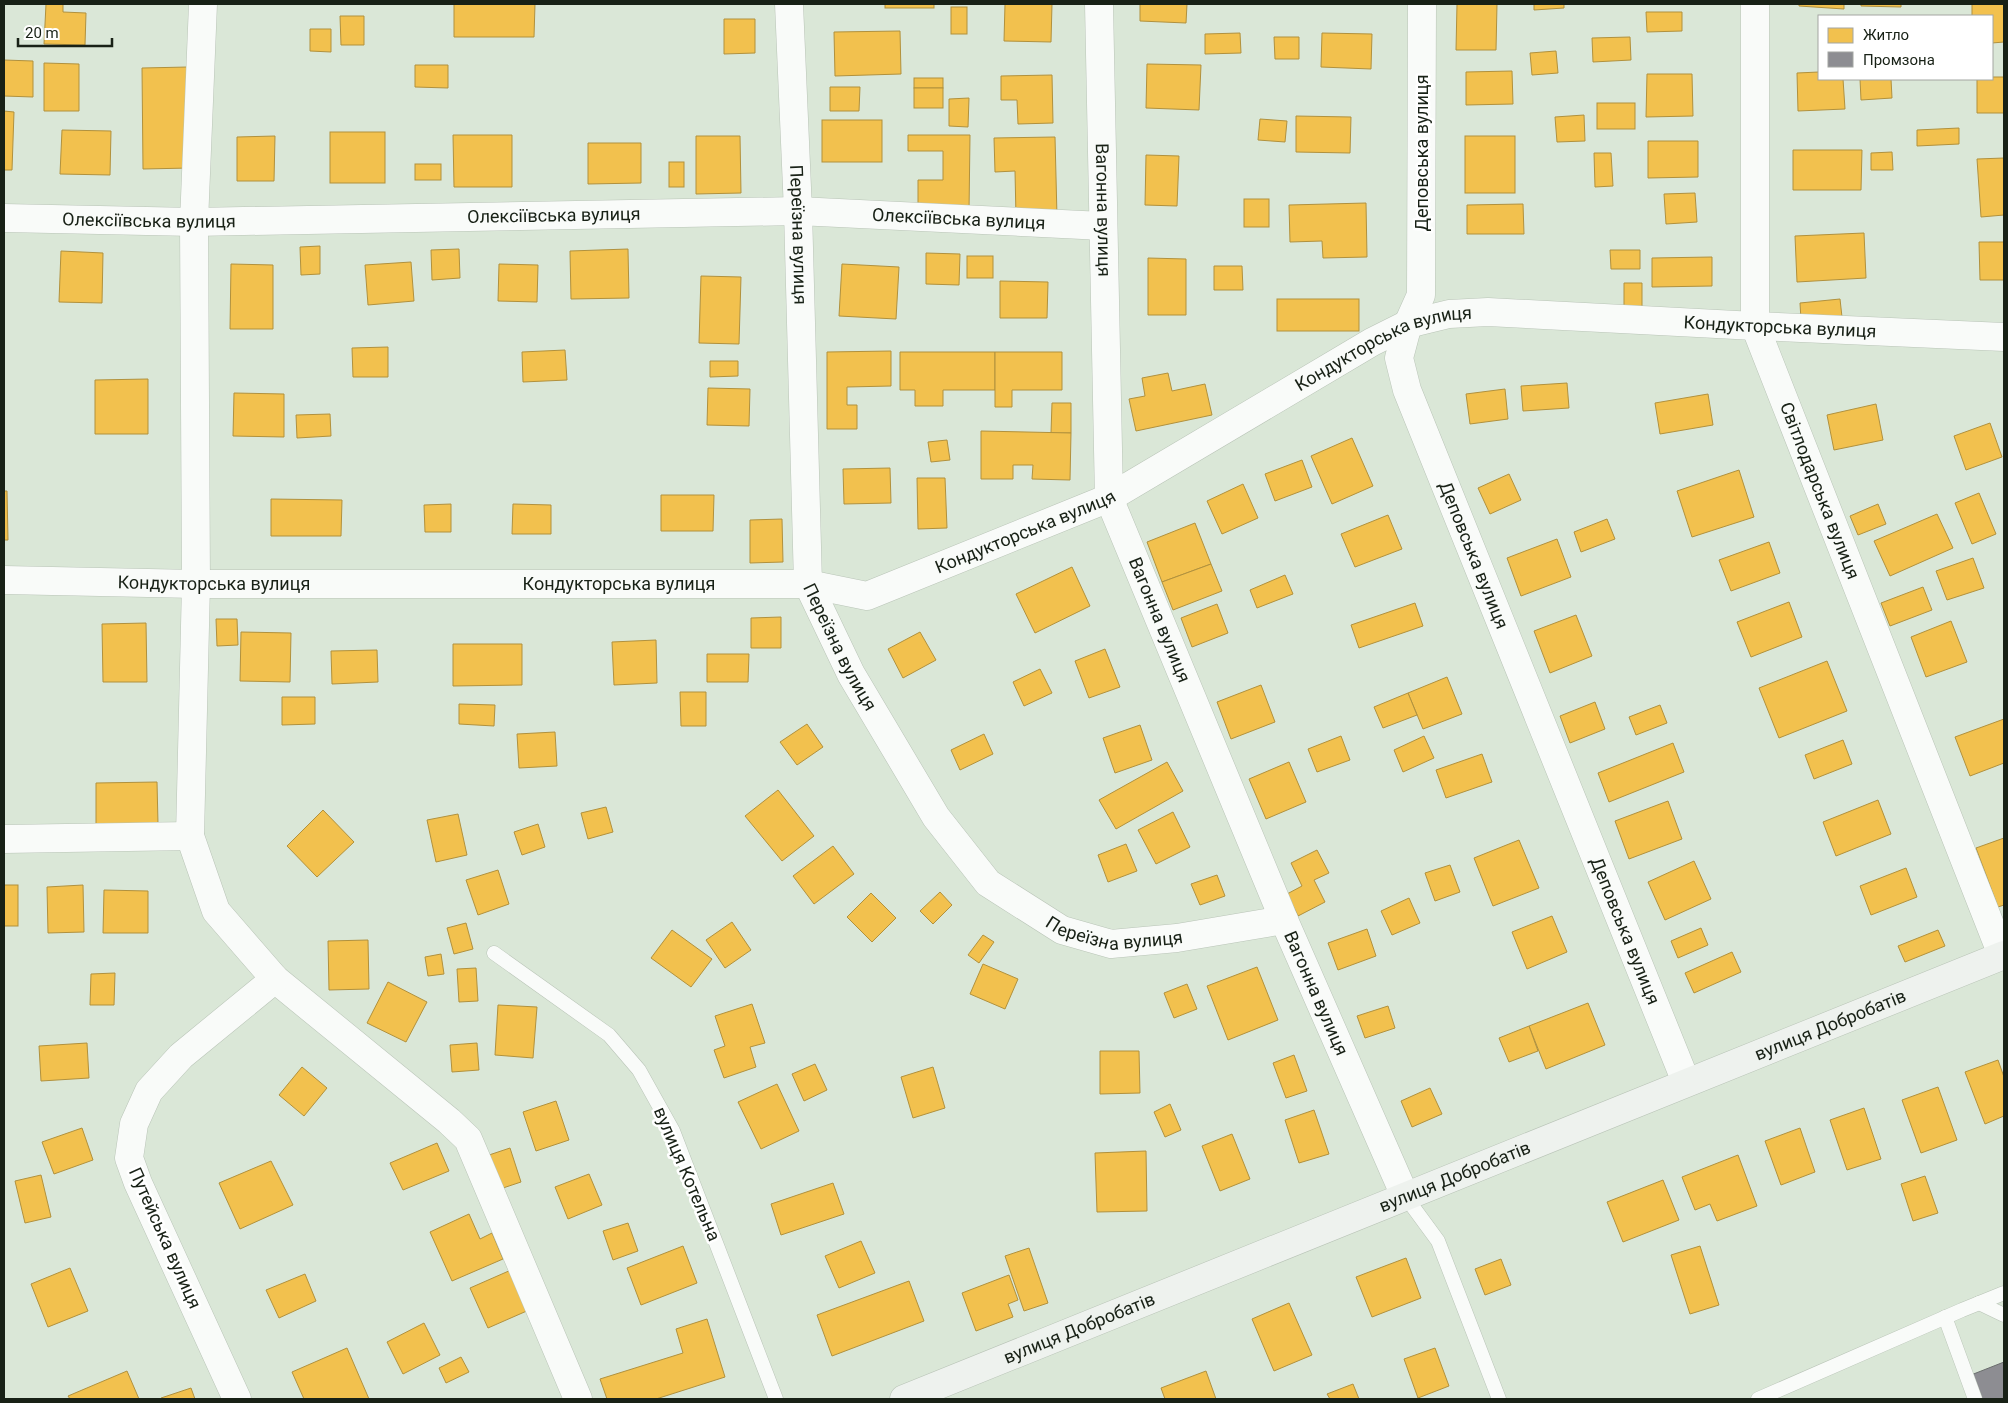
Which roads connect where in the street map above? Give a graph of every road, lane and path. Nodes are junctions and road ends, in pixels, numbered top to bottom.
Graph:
1 (203, 4) edge
2 (789, 4) edge
3 (1099, 4) edge
4 (1422, 4) edge
5 (1755, 4) edge
6 (798, 211) junction
7 (4, 218) edge
8 (194, 222) junction
9 (1103, 226) junction
10 (1408, 324) junction
11 (1755, 326) junction
12 (2004, 336) edge
13 (1109, 498) junction
14 (4, 580) edge
15 (196, 584) junction
16 (808, 584) junction
17 (190, 836) junction
18 (4, 839) edge
19 (1284, 920) junction
20 (494, 953) dead end
21 (2003, 955) edge
22 (276, 980) junction
23 (1686, 1082) junction
24 (1405, 1196) junction
25 (2004, 1293) edge
26 (1979, 1303) junction
27 (2004, 1315) edge
28 (1945, 1317) junction
29 (237, 1399) edge
30 (578, 1399) edge
31 (776, 1399) edge
32 (904, 1399) edge
33 (1499, 1399) edge
34 (1758, 1399) edge
35 (1975, 1399) edge

1 - 8 street
2 - 6 street, Переїзна вулиця
3 - 9 street, Вагонна вулиця
4 - 10 street, Деповська вулиця
5 - 11 street, Світлодарська вулиця
6 - 8 street, Олексіївська вулиця
6 - 9 street, Олексіївська вулиця
6 - 16 street, Переїзна вулиця
7 - 8 street, Олексіївська вулиця
8 - 15 street
9 - 13 street, Вагонна вулиця
10 - 11 street, Кондукторська вулиця
10 - 13 street, Кондукторська вулиця
10 - 23 street, Деповська вулиця
11 - 12 street, Кондукторська вулиця
11 - 21 street, Світлодарська вулиця
13 - 16 street, Кондукторська вулиця
13 - 19 street, Вагонна вулиця
14 - 15 street, Кондукторська вулиця
15 - 16 street, Кондукторська вулиця
15 - 17 street
16 - 19 street, Переїзна вулиця
17 - 18 street
17 - 22 street
19 - 24 street, Вагонна вулиця
20 - 31 lane, вулиця Котельна
21 - 23 street, вулиця Добробатів
22 - 29 street, Путейська вулиця
22 - 30 street
23 - 24 street, вулиця Добробатів
24 - 32 street, вулиця Добробатів
24 - 33 lane
25 - 26 lane
26 - 27 lane
26 - 28 lane
28 - 34 lane
28 - 35 lane

